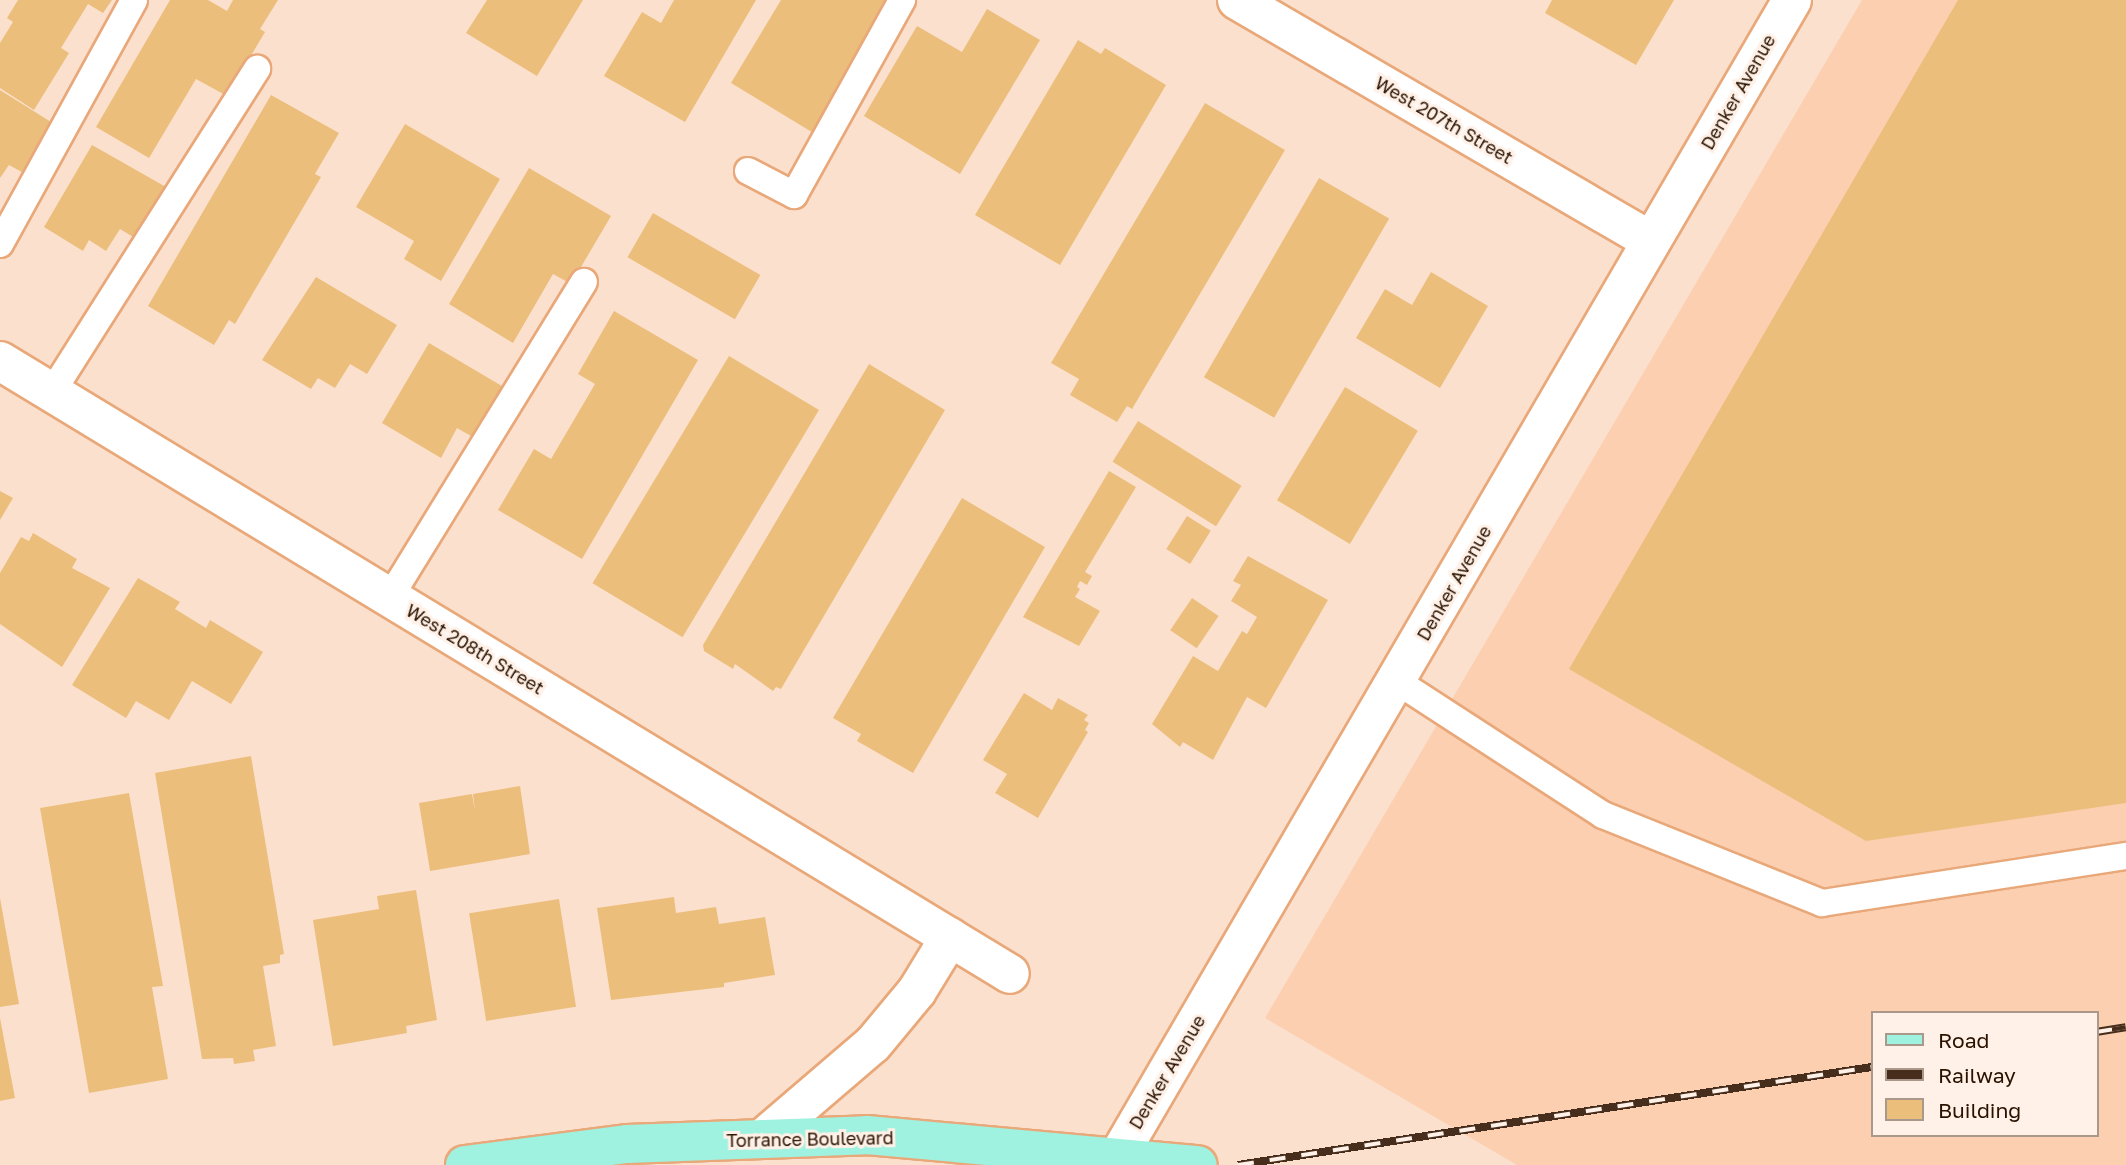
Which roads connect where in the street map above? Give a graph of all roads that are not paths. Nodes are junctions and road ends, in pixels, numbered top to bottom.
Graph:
1 (134, 0) edge
2 (902, 0) edge
3 (1237, 0) edge
4 (1792, 0) edge
5 (257, 69) dead end
6 (748, 171) dead end
7 (1651, 241) junction
8 (0, 244) edge
9 (584, 282) dead end
10 (0, 360) edge
11 (52, 392) junction
12 (390, 597) junction
13 (1398, 682) junction
14 (2126, 856) edge
15 (950, 937) junction
16 (1010, 974) dead end
17 (762, 1139) junction
18 (1116, 1160) edge
19 (465, 1165) edge
20 (1198, 1165) edge

1 - 8 lane
2 - 6 lane
3 - 7 street, West 207th Street
4 - 7 street, Denker Avenue
5 - 11 lane
7 - 13 street, Denker Avenue
9 - 12 lane
10 - 11 street, West 208th Street
11 - 12 street, West 208th Street
12 - 15 street, West 208th Street
13 - 14 lane
13 - 18 street, Denker Avenue
15 - 16 street, West 208th Street
15 - 17 street
17 - 18 main road, Torrance Boulevard
17 - 19 main road, Torrance Boulevard
18 - 20 main road, Torrance Boulevard

